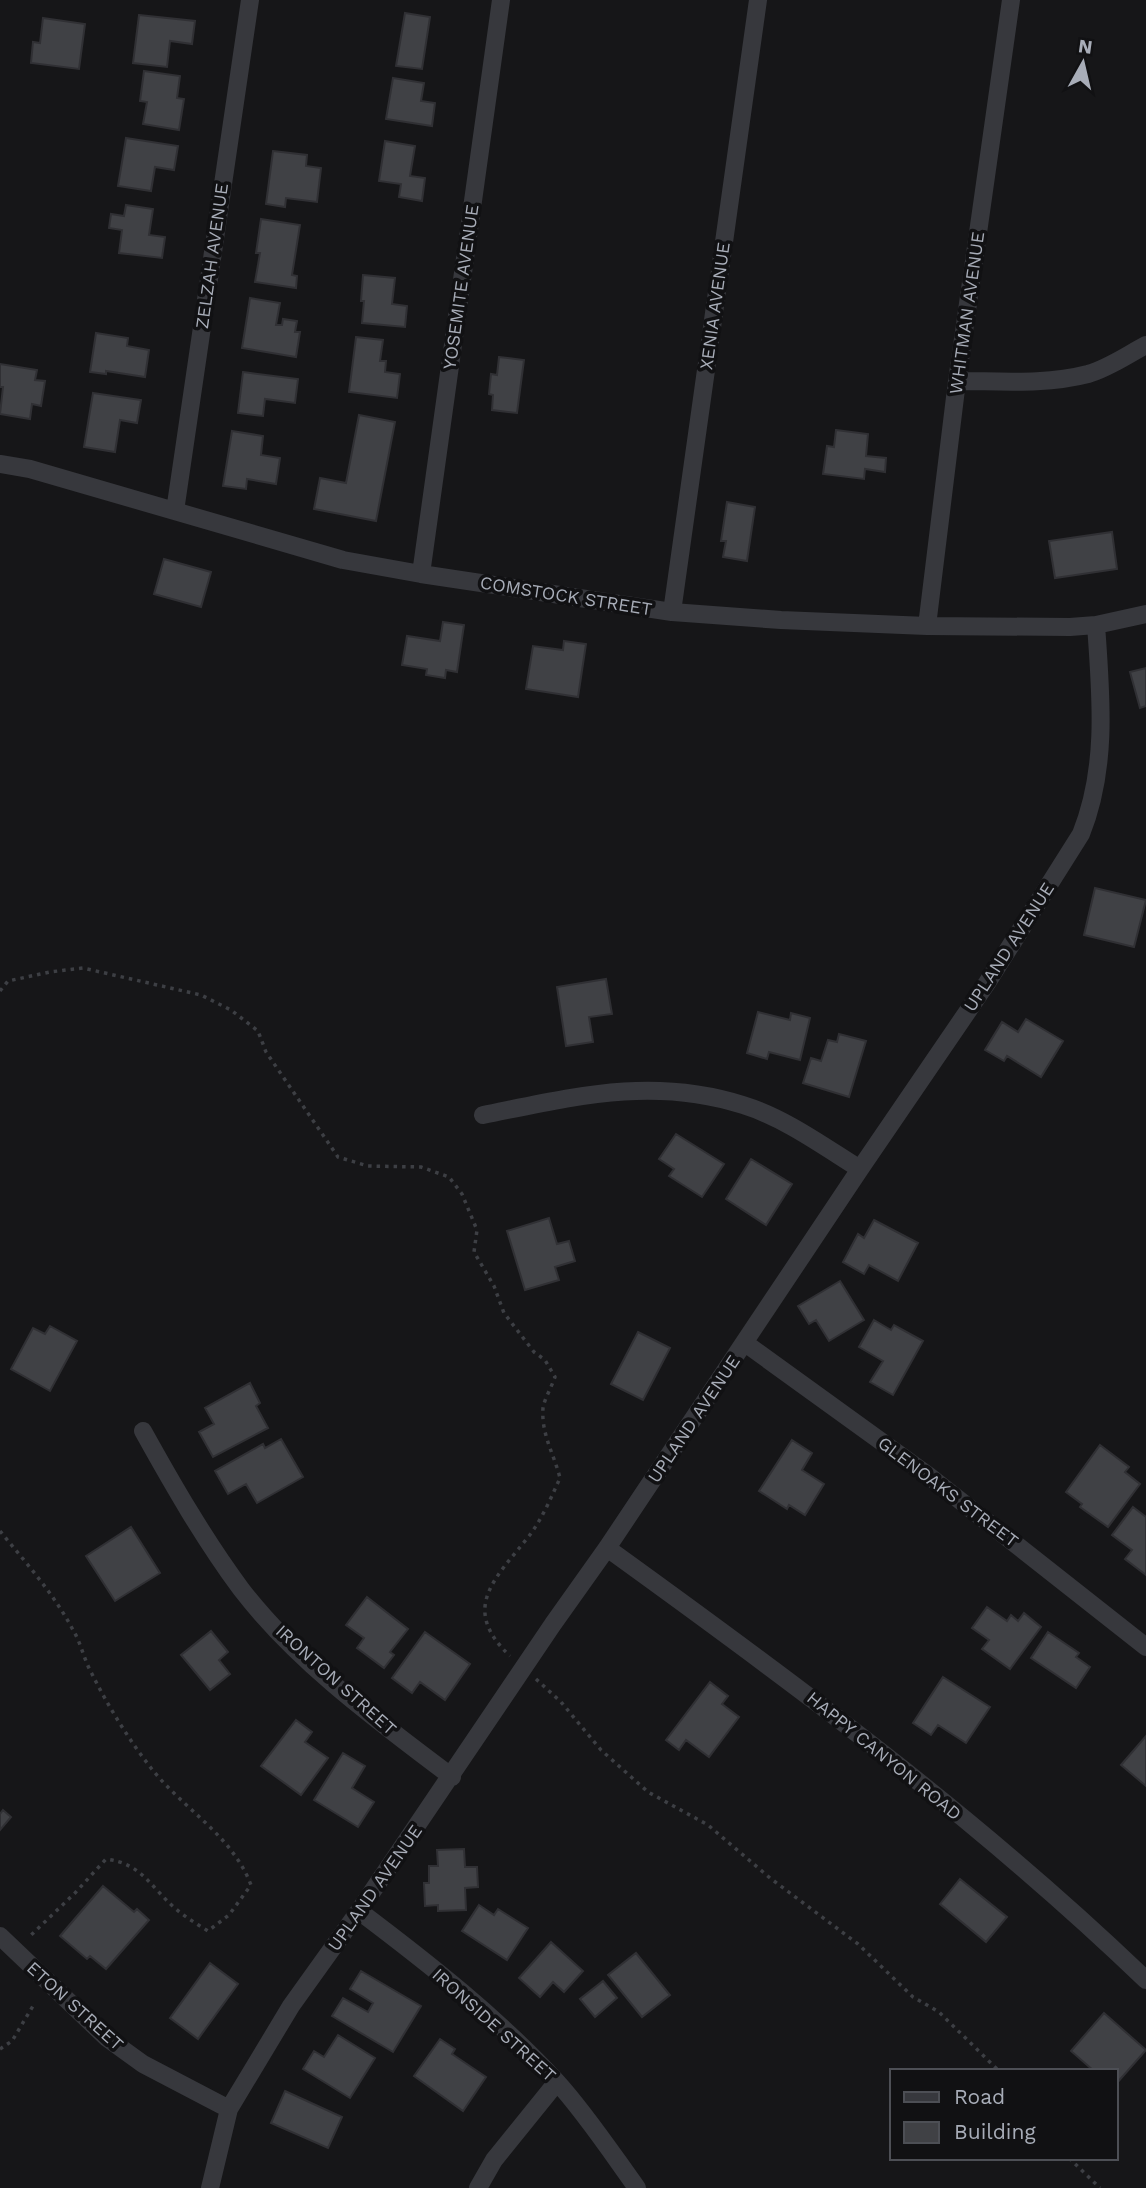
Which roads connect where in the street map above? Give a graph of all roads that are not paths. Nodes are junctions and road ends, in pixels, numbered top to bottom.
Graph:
1 (250, 0) edge
2 (501, 0) edge
3 (758, 0) edge
4 (1011, 0) edge
5 (1146, 345) edge
6 (957, 381) junction
7 (0, 464) edge
8 (175, 511) junction
9 (421, 574) junction
10 (672, 611) junction
11 (1146, 614) edge
12 (1096, 625) junction
13 (927, 626) junction
14 (483, 1115) dead end
15 (860, 1169) junction
16 (745, 1343) junction
17 (143, 1431) dead end
18 (607, 1549) junction
19 (1146, 1647) edge
20 (452, 1777) junction
21 (359, 1911) junction
22 (0, 1936) edge
23 (1146, 1980) edge
24 (557, 2082) junction
25 (229, 2109) junction
26 (210, 2188) edge
27 (478, 2188) edge
28 (637, 2188) edge

1 - 8 street, ZELZAH AVENUE
2 - 9 street, YOSEMITE AVENUE
3 - 10 street, XENIA AVENUE
4 - 6 street, WHITMAN AVENUE
5 - 6 street
6 - 13 street, WHITMAN AVENUE
7 - 8 street, COMSTOCK STREET
8 - 9 street, COMSTOCK STREET
9 - 10 street, COMSTOCK STREET
10 - 13 street, COMSTOCK STREET
11 - 12 street, COMSTOCK STREET
12 - 13 street, COMSTOCK STREET
12 - 15 street, UPLAND AVENUE
14 - 15 street
15 - 16 street, UPLAND AVENUE
16 - 18 street, UPLAND AVENUE
16 - 19 street, GLENOAKS STREET
17 - 20 street, IRONTON STREET
18 - 20 street, UPLAND AVENUE
18 - 23 street, HAPPY CANYON ROAD
20 - 21 street, UPLAND AVENUE
21 - 24 street, IRONSIDE STREET
21 - 25 street, UPLAND AVENUE
22 - 25 street, ETON STREET
24 - 27 street
24 - 28 street, IRONSIDE STREET
25 - 26 street, UPLAND AVENUE

